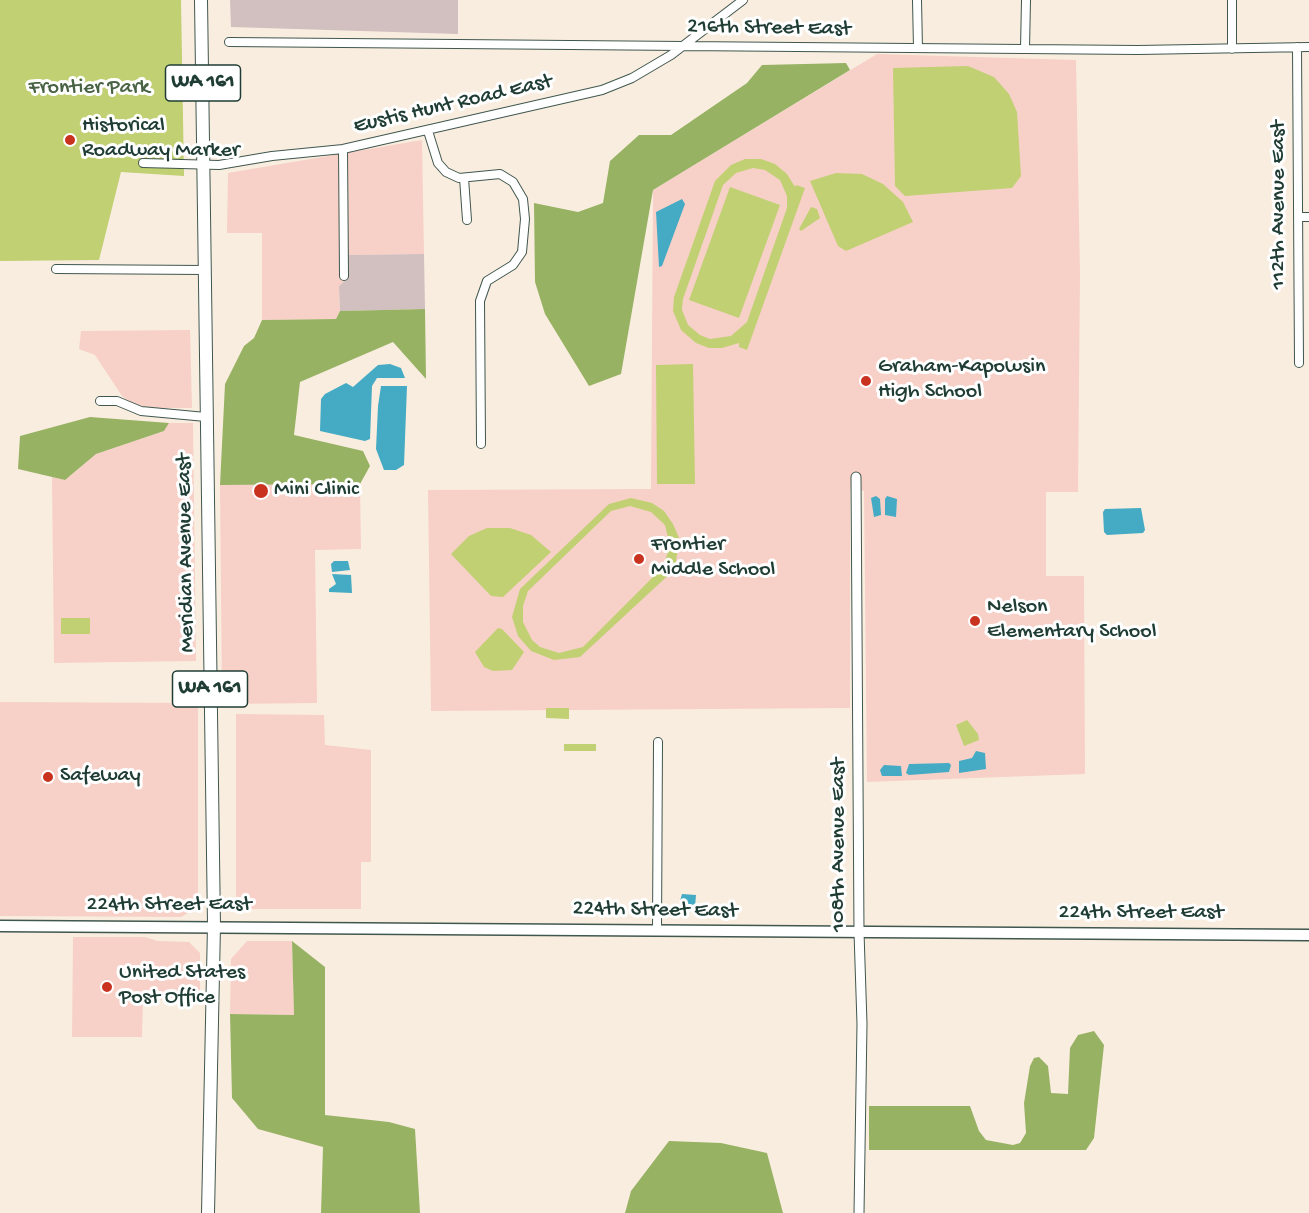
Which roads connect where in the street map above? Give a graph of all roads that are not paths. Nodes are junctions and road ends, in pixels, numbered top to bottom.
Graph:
1 (201, 0) edge
2 (743, 0) edge
3 (917, 0) edge
4 (1026, 0) edge
5 (1232, 0) edge
6 (229, 42) dead end
7 (681, 46) junction
8 (1297, 47) junction
9 (1309, 47) edge
10 (918, 48) junction
11 (1025, 49) junction
12 (1232, 49) junction
13 (428, 131) junction
14 (343, 149) junction
15 (143, 163) dead end
16 (204, 165) junction
17 (464, 178) junction
18 (1298, 217) junction
19 (1309, 217) edge
20 (468, 220) dead end
21 (56, 268) dead end
22 (205, 270) junction
23 (344, 276) dead end
24 (1299, 363) dead end
25 (100, 400) dead end
26 (206, 417) junction
27 (481, 444) dead end
28 (856, 477) dead end
29 (658, 742) dead end
30 (214, 925) junction
31 (0, 926) edge
32 (657, 930) junction
33 (859, 932) junction
34 (1309, 935) edge
35 (208, 1213) edge
36 (859, 1213) edge

1 - 16 main road, Meridian Avenue East / WA 161
2 - 7 street, Eustis Hunt Road East
3 - 10 street
4 - 11 street
5 - 12 street
6 - 7 street, 216th Street East
7 - 10 street, 216th Street East
7 - 13 street, Eustis Hunt Road East
8 - 9 street, 216th Street East
8 - 12 street, 216th Street East
8 - 18 street, 112th Avenue East
10 - 11 street, 216th Street East
11 - 12 street, 216th Street East
13 - 14 street, Eustis Hunt Road East
13 - 17 street
14 - 16 street, Eustis Hunt Road East
14 - 23 street
15 - 16 street, Eustis Hunt Road East
16 - 22 main road, Meridian Avenue East / WA 161
17 - 20 street
17 - 27 street
18 - 19 street
18 - 24 street, 112th Avenue East
21 - 22 street
22 - 26 main road, Meridian Avenue East / WA 161
25 - 26 street
26 - 30 main road, Meridian Avenue East / WA 161
28 - 33 street, 108th Avenue East
29 - 32 street
30 - 31 main road, 224th Street East
30 - 32 main road, 224th Street East
30 - 35 main road, Meridian Avenue East / WA 161
32 - 33 main road, 224th Street East
33 - 34 main road, 224th Street East
33 - 36 street, 108th Avenue East

